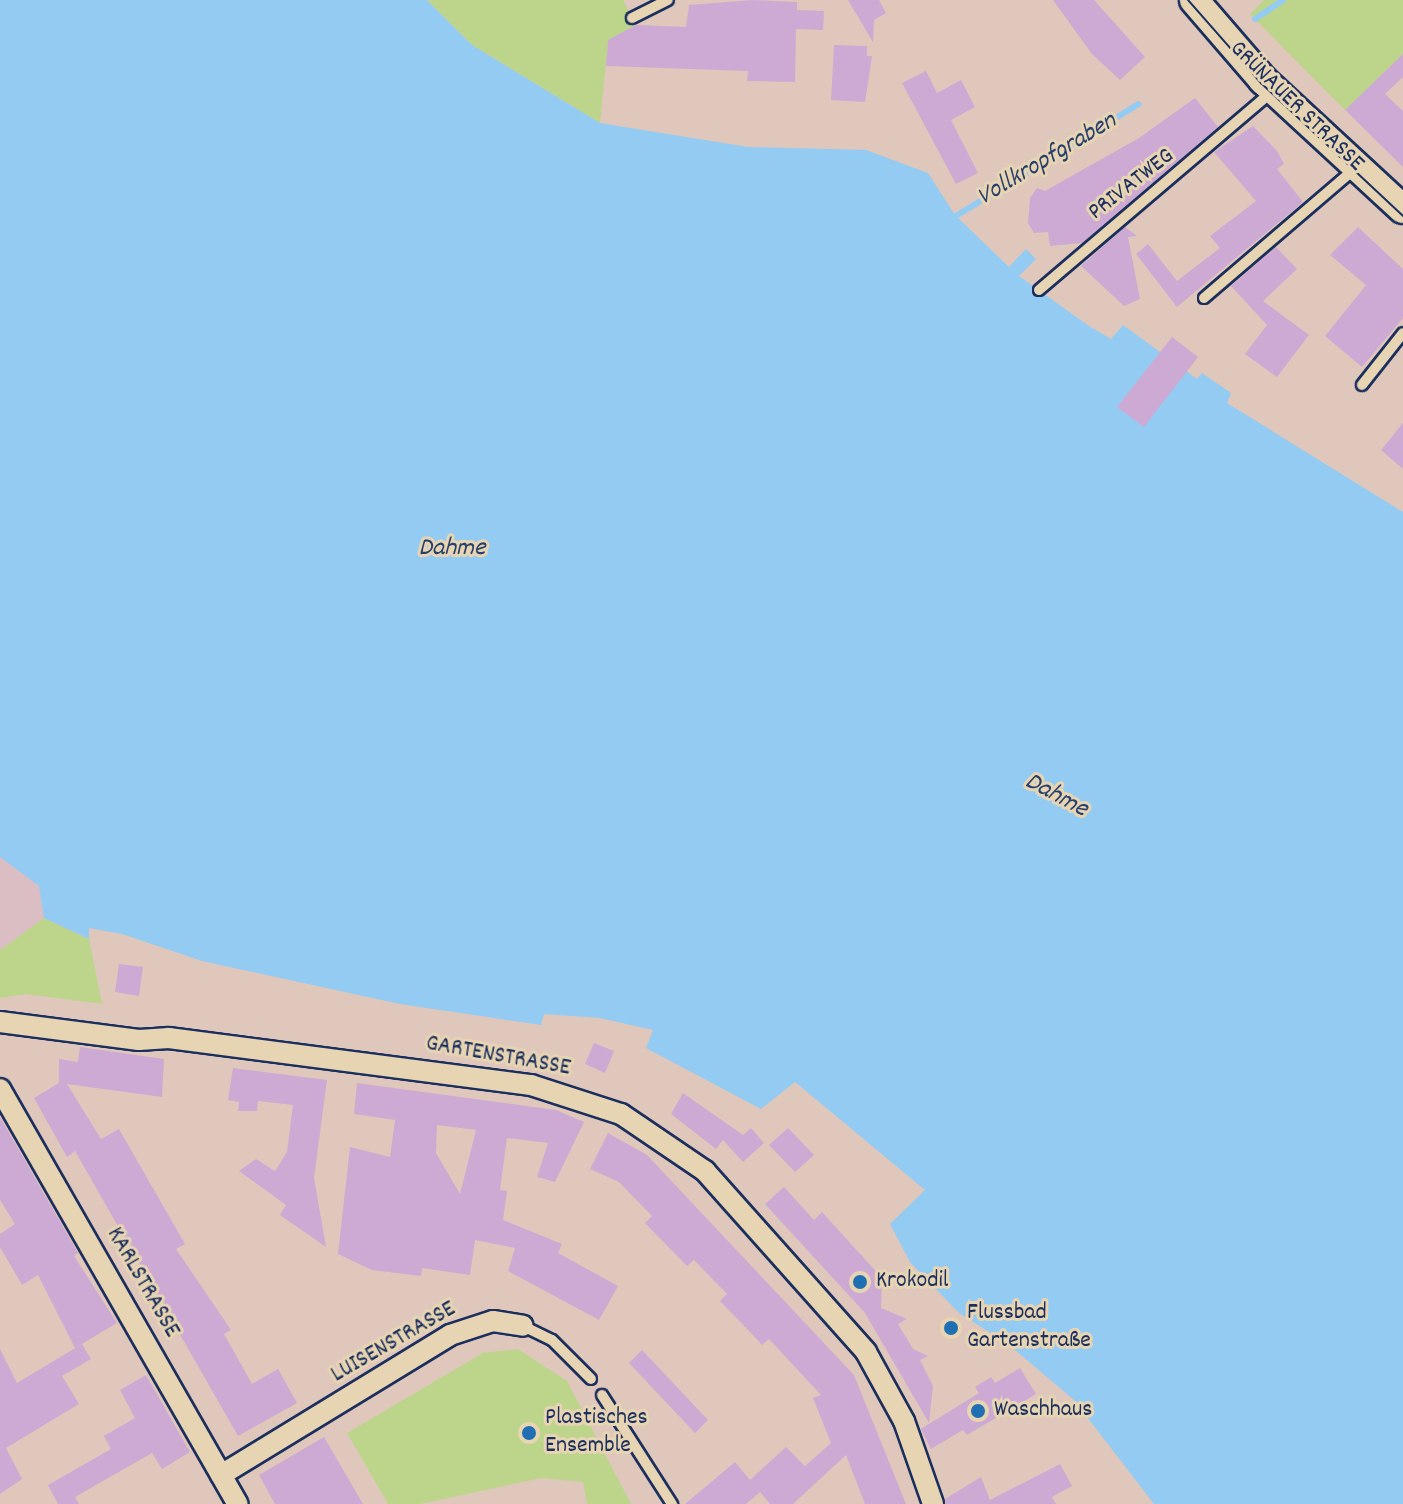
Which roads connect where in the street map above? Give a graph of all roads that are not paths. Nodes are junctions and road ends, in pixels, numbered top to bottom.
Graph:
1 (668, 0) edge
2 (1194, 0) edge
3 (632, 18) dead end
4 (1274, 89) junction
5 (1358, 167) junction
6 (1403, 209) edge
7 (1039, 290) dead end
8 (1204, 298) dead end
9 (1403, 333) edge
10 (1362, 385) dead end
11 (0, 1022) edge
12 (0, 1089) edge
13 (523, 1326) joint
14 (591, 1379) dead end
15 (602, 1395) dead end
16 (221, 1475) junction
17 (238, 1504) edge
18 (672, 1504) edge
19 (933, 1504) edge

1 - 3 lane
2 - 4 main road, GRÜNAUER STRASSE
4 - 5 main road, GRÜNAUER STRASSE
4 - 7 lane, PRIVATWEG
5 - 6 main road, GRÜNAUER STRASSE
5 - 8 lane
9 - 10 lane
11 - 19 street, GARTENSTRASSE
12 - 16 street, KARLSTRASSE
13 - 14 lane, LUISENSTRASSE
13 - 16 street, LUISENSTRASSE
15 - 18 lane
16 - 17 street, KARLSTRASSE

